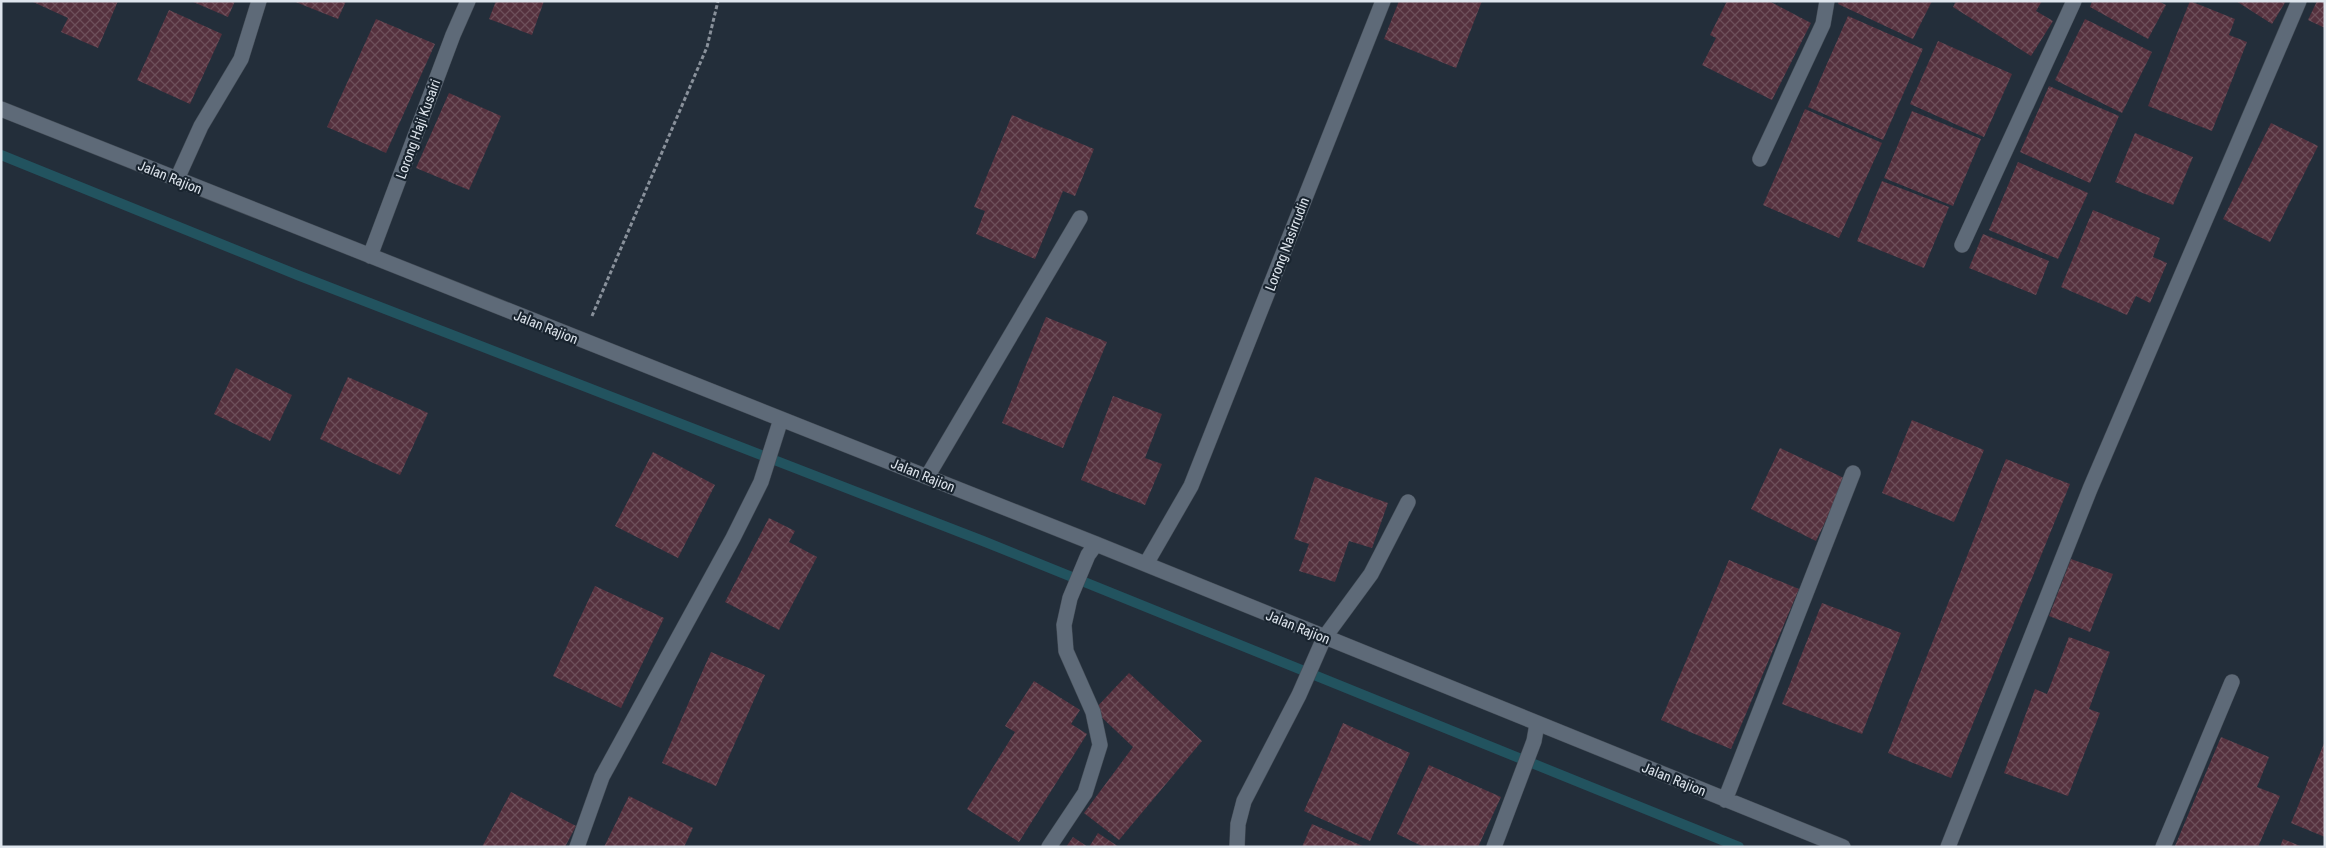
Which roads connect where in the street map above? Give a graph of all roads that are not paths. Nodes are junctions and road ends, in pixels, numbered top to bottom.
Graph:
1 (259, 1) edge
2 (468, 1) edge
3 (1383, 1) edge
4 (1827, 1) edge
5 (2074, 1) edge
6 (2298, 1) edge
7 (1, 109) edge
8 (1760, 159) dead end
9 (177, 179) junction
10 (1080, 218) dead end
11 (1962, 245) dead end
12 (370, 256) junction
13 (781, 419) junction
14 (1853, 473) dead end
15 (927, 477) junction
16 (1408, 502) dead end
17 (1092, 549) junction
18 (1146, 564) junction
19 (1324, 638) junction
20 (2232, 682) dead end
21 (1537, 724) junction
22 (1725, 800) junction
23 (577, 847) edge
24 (1049, 847) edge
25 (1237, 847) edge
26 (1494, 847) edge
27 (1843, 847) edge
28 (1948, 847) edge
29 (2163, 847) edge

1 - 9 street
2 - 12 street, Lorong Haji Kusairi
3 - 18 street, Lorong Nasirrudin
4 - 8 street
5 - 11 street
6 - 28 street
7 - 9 street, Jalan Rajion
9 - 12 street, Jalan Rajion
10 - 15 street
12 - 13 street, Jalan Rajion
13 - 15 street, Jalan Rajion
13 - 23 street
14 - 22 street
15 - 17 street, Jalan Rajion
16 - 19 street
17 - 18 street, Jalan Rajion
17 - 24 street
18 - 19 street, Jalan Rajion
19 - 21 street, Jalan Rajion
19 - 25 street
20 - 29 street
21 - 22 street, Jalan Rajion
21 - 26 street
22 - 27 street, Jalan Rajion

